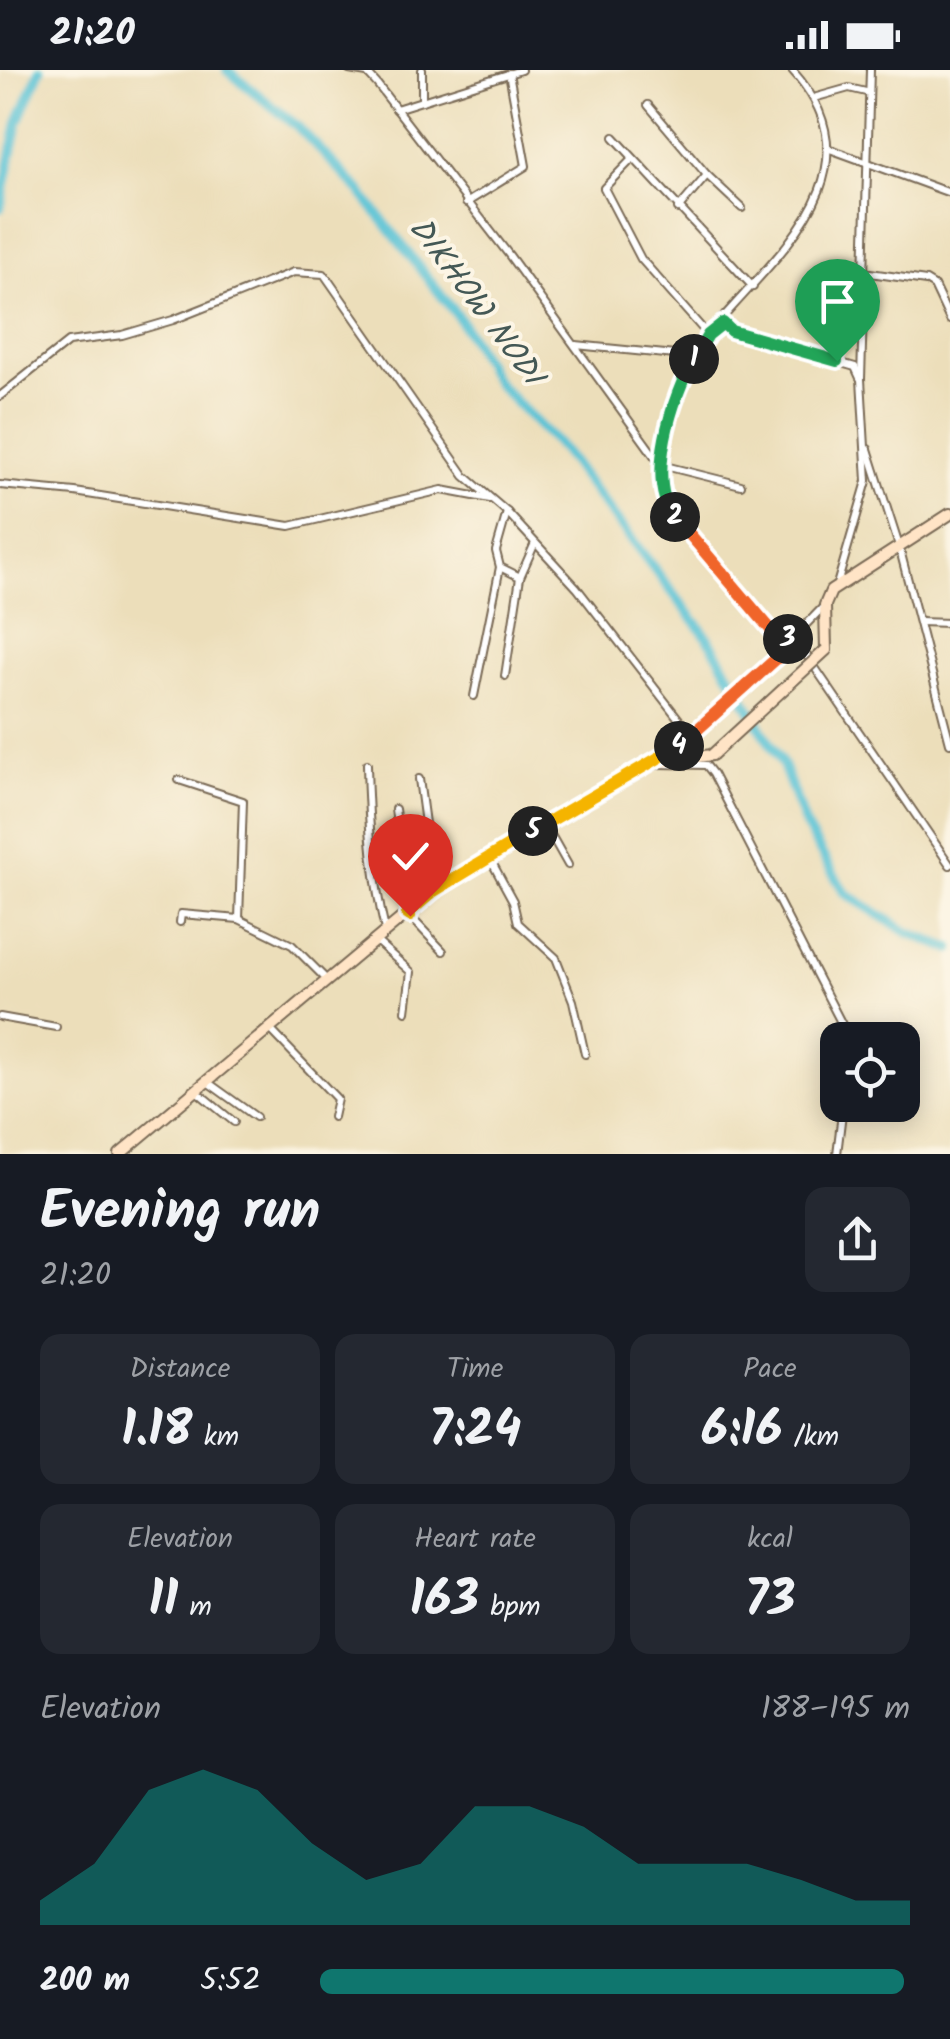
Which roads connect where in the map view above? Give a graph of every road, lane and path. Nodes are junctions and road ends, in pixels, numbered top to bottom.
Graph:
1 (348, 70) edge
2 (422, 70) edge
3 (521, 70) edge
4 (792, 70) edge
5 (870, 70) edge
6 (498, 73) edge
7 (509, 74) junction
8 (866, 92) junction
9 (816, 97) junction
10 (422, 100) junction
11 (648, 106) dead end
12 (396, 109) junction
13 (614, 137) dead end
14 (827, 148) junction
15 (632, 159) junction
16 (866, 161) junction
17 (707, 174) junction
18 (950, 192) edge
19 (466, 203) junction
20 (742, 208) dead end
21 (678, 209) junction
22 (863, 272) junction
23 (753, 288) junction
24 (950, 320) edge
25 (723, 323) junction
26 (708, 335) junction
27 (576, 345) junction
28 (695, 357) junction
29 (861, 379) junction
30 (0, 396) edge
31 (866, 444) junction
32 (662, 465) junction
33 (0, 485) edge
34 (741, 485) dead end
35 (492, 499) junction
36 (507, 512) junction
37 (950, 514) edge
38 (535, 542) junction
39 (899, 546) junction
40 (500, 567) junction
41 (520, 577) junction
42 (836, 588) junction
43 (824, 605) junction
44 (919, 622) junction
45 (950, 624) edge
46 (794, 641) junction
47 (505, 676) dead end
48 (474, 696) dead end
49 (940, 712) junction
50 (950, 715) edge
51 (692, 736) junction
52 (950, 743) edge
53 (653, 763) junction
54 (367, 764) dead end
55 (419, 779) dead end
56 (179, 780) dead end
57 (396, 809) dead end
58 (546, 824) junction
59 (488, 856) junction
60 (568, 865) dead end
61 (950, 865) edge
62 (434, 891) junction
63 (411, 910) junction
64 (239, 918) junction
65 (180, 922) dead end
66 (385, 931) junction
67 (376, 940) junction
68 (443, 951) dead end
69 (328, 980) junction
70 (406, 1010) dead end
71 (0, 1016) edge
72 (841, 1022) edge
73 (56, 1028) dead end
74 (269, 1028) junction
75 (584, 1054) dead end
76 (205, 1081) junction
77 (194, 1090) junction
78 (256, 1117) dead end
79 (334, 1117) dead end
80 (234, 1122) dead end
81 (840, 1122) edge
82 (120, 1154) edge
83 (837, 1154) edge

1 - 12 street
2 - 10 street
3 - 7 street
4 - 9 street
5 - 8 street
6 - 7 street
6 - 10 street
7 - 19 street
8 - 9 street
8 - 16 street
9 - 14 street
10 - 12 street
11 - 17 street
12 - 19 street
13 - 15 street
14 - 16 street
14 - 23 street
15 - 21 street
15 - 26 street
16 - 18 street
16 - 22 street
17 - 20 street
17 - 21 street
19 - 27 street
21 - 23 street
22 - 24 street
22 - 29 street
23 - 25 street
25 - 26 street
25 - 29 street
26 - 28 street
27 - 28 street
27 - 32 street
28 - 32 street
29 - 31 street
30 - 35 street
31 - 39 street
31 - 42 street
32 - 34 street
32 - 46 street
33 - 35 street
35 - 36 street
36 - 38 street
36 - 40 street
37 - 39 main road
38 - 41 street
38 - 51 street
39 - 42 main road
39 - 44 street
40 - 41 street
40 - 48 street
41 - 47 street
42 - 43 main road
43 - 46 street
43 - 53 main road, bridge
44 - 45 street
44 - 49 street
46 - 51 street
46 - 61 street
49 - 50 street
49 - 52 street
51 - 53 street
53 - 58 main road
53 - 72 street
54 - 66 street
55 - 62 street
56 - 64 street
57 - 63 street
58 - 59 main road
58 - 60 street
59 - 62 main road
59 - 75 street
62 - 63 main road
63 - 66 main road
63 - 68 street
64 - 65 street
64 - 69 street
66 - 67 main road
67 - 69 main road
67 - 70 street
69 - 74 main road
71 - 73 street
74 - 76 main road
74 - 79 street
76 - 77 main road
76 - 78 street
77 - 80 street
77 - 82 main road
81 - 83 street

